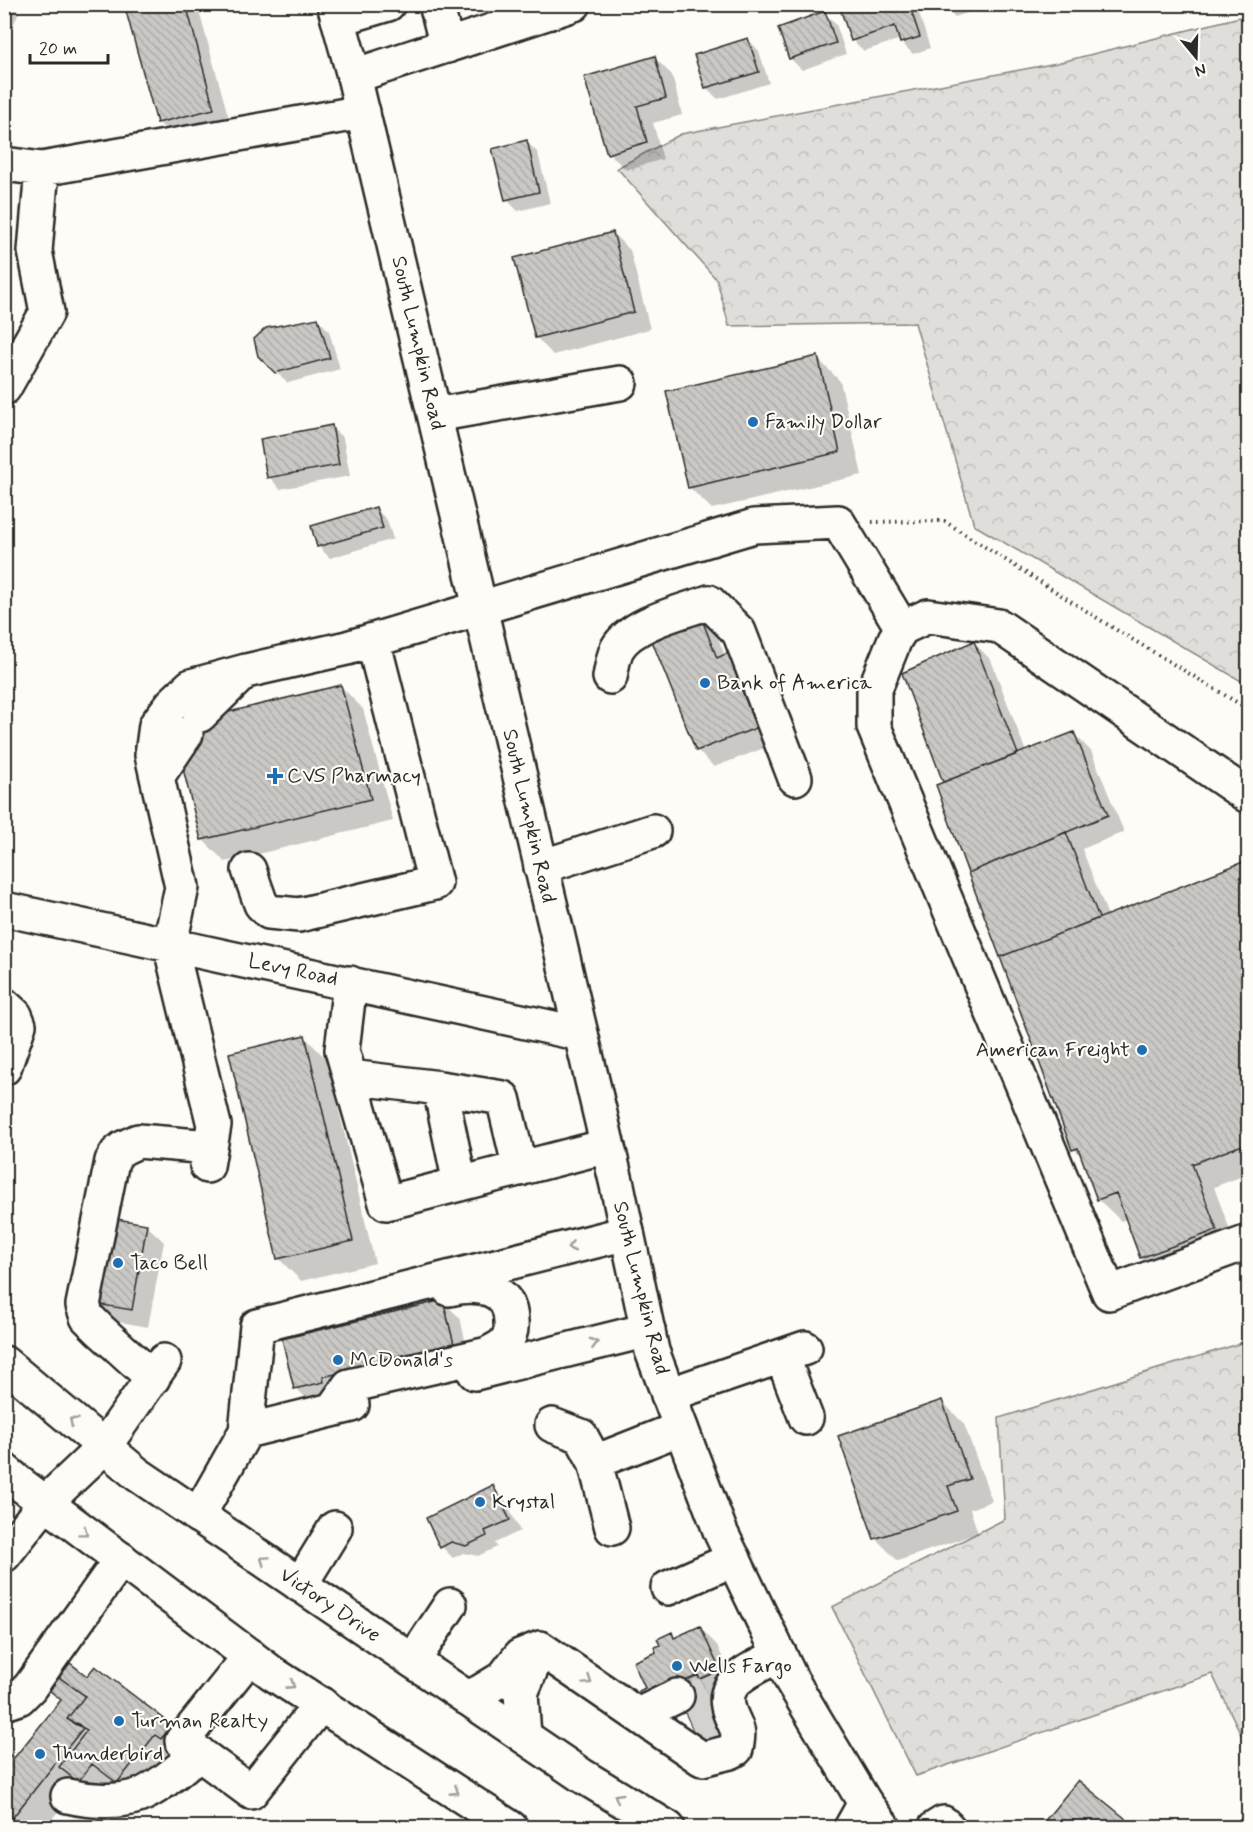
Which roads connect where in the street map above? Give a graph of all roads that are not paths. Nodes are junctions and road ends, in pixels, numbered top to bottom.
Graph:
1 (388, 4) edge
2 (436, 4) edge
3 (574, 4) edge
4 (336, 12) edge
5 (447, 46) junction
6 (354, 76) junction
7 (363, 112) junction
8 (4, 164) edge
9 (42, 169) junction
10 (620, 383) dead end
11 (4, 388) edge
12 (435, 415) junction
13 (480, 607) junction
14 (902, 628) junction
15 (373, 640) junction
16 (233, 675) junction
17 (610, 677) dead end
18 (155, 766) junction
19 (795, 778) dead end
20 (1248, 796) edge
21 (653, 831) dead end
22 (542, 867) junction
23 (249, 870) dead end
24 (4, 909) edge
25 (170, 944) junction
26 (350, 983) junction
27 (4, 1005) edge
28 (581, 1034) junction
29 (8, 1043) edge
30 (350, 1077) junction
31 (440, 1088) junction
32 (607, 1146) junction
33 (520, 1168) junction
34 (460, 1184) junction
35 (627, 1233) junction
36 (1248, 1242) edge
37 (515, 1261) junction
38 (272, 1322) junction
39 (648, 1330) junction
40 (540, 1356) junction
41 (4, 1363) edge
42 (668, 1395) junction
43 (333, 1410) junction
44 (806, 1418) dead end
45 (552, 1425) dead end
46 (681, 1428) junction
47 (246, 1431) junction
48 (104, 1447) junction
49 (595, 1462) junction
50 (4, 1470) edge
51 (45, 1503) junction
52 (198, 1516) junction
53 (335, 1528) dead end
54 (612, 1528) dead end
55 (4, 1555) edge
56 (121, 1559) junction
57 (734, 1559) junction
58 (300, 1585) junction
59 (668, 1588) dead end
60 (450, 1605) dead end
61 (540, 1648) junction
62 (780, 1655) junction
63 (250, 1656) junction
64 (413, 1661) junction
65 (467, 1698) junction
66 (4, 1702) edge
67 (321, 1704) junction
68 (524, 1736) junction
69 (199, 1753) junction
70 (68, 1797) dead end
71 (868, 1821) edge
72 (511, 1827) edge
73 (668, 1827) edge
74 (935, 1827) edge
75 (948, 1827) edge

1 - 4 main road
2 - 5 main road
3 - 5 main road
4 - 6 main road, South Lumpkin Road
5 - 6 main road
6 - 7 main road, South Lumpkin Road
7 - 9 main road
7 - 12 main road, South Lumpkin Road
8 - 9 main road
9 - 11 main road
10 - 12 main road
12 - 13 main road, South Lumpkin Road
13 - 14 main road
13 - 15 main road
13 - 22 main road, South Lumpkin Road
14 - 20 main road
14 - 36 main road
15 - 16 main road
15 - 23 main road
16 - 18 main road
16 - 18 main road
17 - 19 main road
18 - 25 main road
21 - 22 main road
22 - 28 main road, South Lumpkin Road
24 - 25 main road, Levy Road
25 - 26 main road, Levy Road
25 - 48 main road
26 - 28 main road, Levy Road
26 - 30 main road
27 - 29 main road
28 - 32 main road, South Lumpkin Road
30 - 31 main road
30 - 34 main road
31 - 33 main road
31 - 34 main road
32 - 33 main road
32 - 35 main road, South Lumpkin Road
33 - 34 main road
35 -> 37 main road
35 - 39 main road, South Lumpkin Road
37 - 38 main road
37 - 40 main road
38 - 43 main road
38 - 47 main road
40 -> 39 main road
39 - 42 main road, South Lumpkin Road
40 - 43 main road
48 -> 41 main road, Victory Drive
42 - 44 main road
42 - 46 main road, South Lumpkin Road
43 - 47 main road
45 - 49 main road
46 - 49 main road
46 - 57 main road, South Lumpkin Road
47 - 52 main road
48 - 51 main road
48 - 52 main road, Victory Drive
49 - 54 main road
50 - 51 main road
51 - 55 main road
51 -> 56 main road
58 -> 52 main road, Victory Drive
53 - 58 main road
56 - 63 main road
56 - 66 main road
57 - 59 main road
57 - 62 main road, South Lumpkin Road
58 - 64 main road, Victory Drive
60 - 64 main road
61 -> 62 main road
61 - 65 main road
61 - 68 main road
62 - 71 main road, South Lumpkin Road
63 -> 67 main road
63 - 69 main road
64 - 65 main road, Victory Drive
65 - 68 main road, Victory Drive
67 - 69 main road
67 -> 72 main road
73 -> 68 main road, Victory Drive
69 - 70 main road
74 - 75 main road

